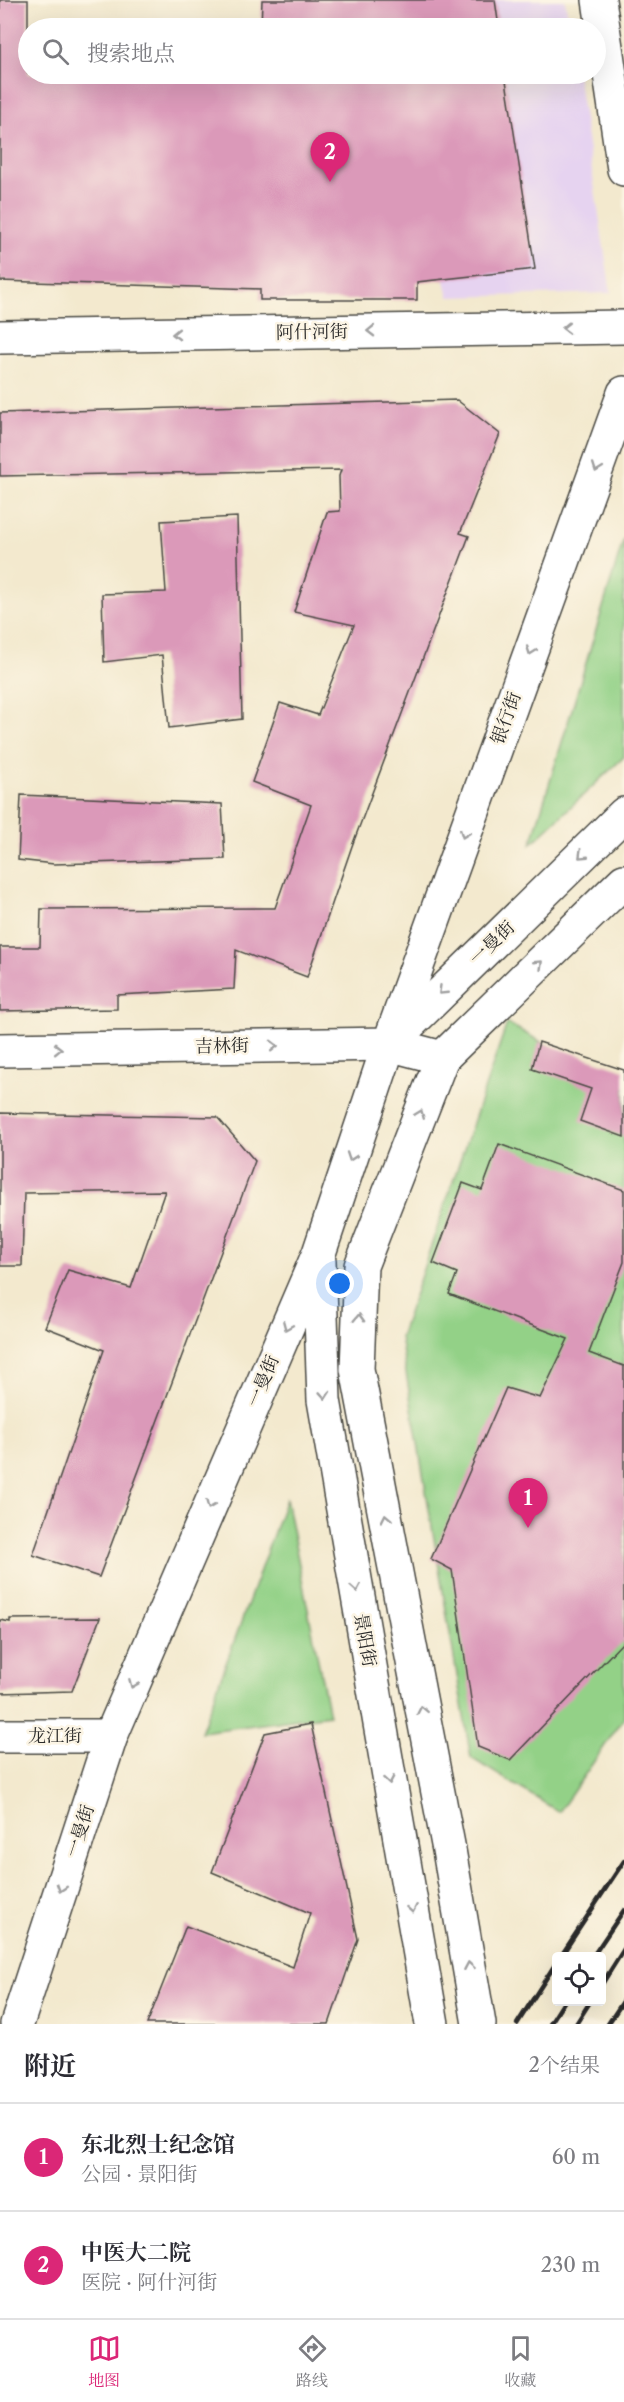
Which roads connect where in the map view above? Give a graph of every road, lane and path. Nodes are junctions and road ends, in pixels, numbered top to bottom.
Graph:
1 (598, 0) edge
2 (601, 18) edge
3 (606, 52) edge
4 (624, 168) edge
5 (624, 327) edge
6 (0, 337) edge
7 (624, 393) edge
8 (624, 814) edge
9 (624, 881) edge
10 (389, 1044) junction
11 (0, 1050) edge
12 (442, 1058) junction
13 (319, 1253) junction
14 (0, 1736) edge
15 (111, 1736) junction
16 (17, 2024) edge
17 (432, 2024) edge
18 (479, 2024) edge

1 - 2 main road
3 - 4 main road
5 -> 6 main road, 阿什河街
7 -> 10 main road, 银行街
8 -> 10 main road, 一曼街
12 -> 9 main road
11 -> 10 main road, 吉林街
10 - 12 main road, 吉林街
10 -> 13 main road, 一曼街
18 -> 12 main road
13 -> 15 main road, 一曼街
13 -> 17 main road, 景阳街
14 - 15 main road, 龙江街
15 -> 16 main road, 一曼街

